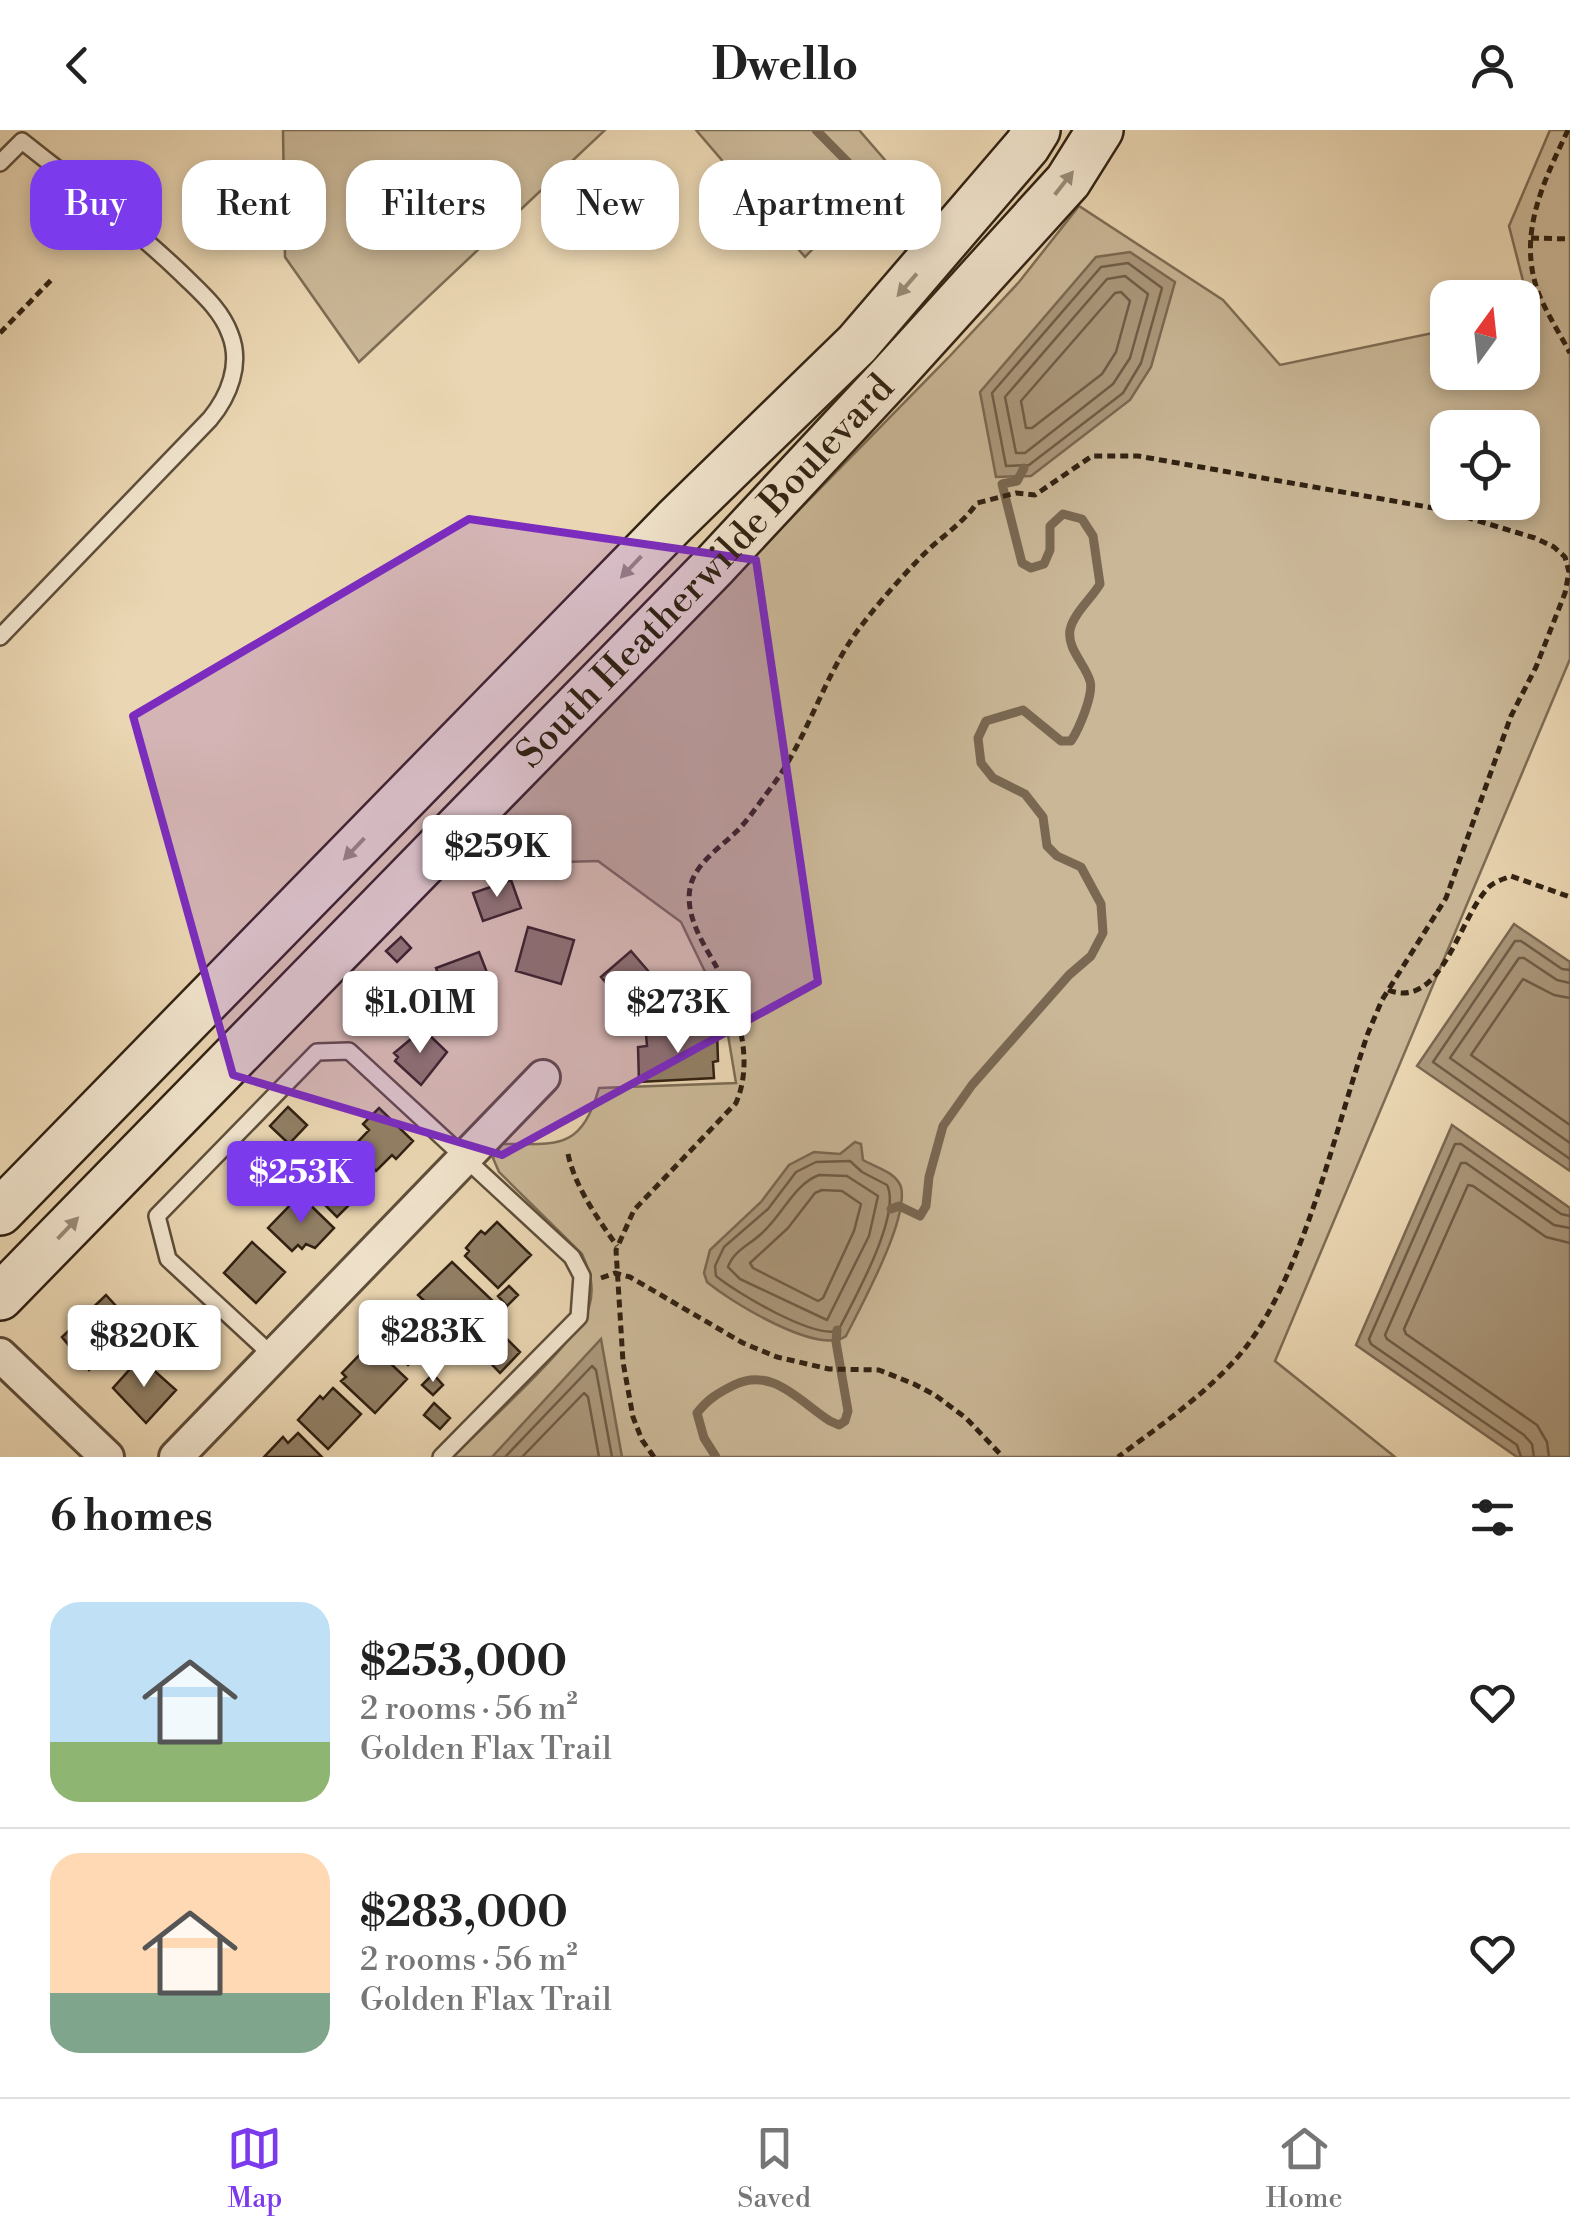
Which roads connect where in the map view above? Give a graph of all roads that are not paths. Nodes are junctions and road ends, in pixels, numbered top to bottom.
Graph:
1 (1037, 130) edge
2 (1100, 130) edge
3 (16, 136) edge
4 (0, 163) edge
5 (676, 521) junction
6 (715, 565) junction
7 (0, 637) edge
8 (542, 1076) dead end
9 (464, 1159) junction
10 (0, 1212) edge
11 (0, 1298) edge
12 (0, 1355) edge
13 (273, 1356) junction
14 (107, 1457) edge
15 (176, 1457) edge
16 (441, 1457) edge

1 -> 5 main road, South Heatherwilde Boulevard
6 -> 2 main road, South Heatherwilde Boulevard
3 - 4 lane
3 - 7 lane
5 - 6 main road
5 -> 10 main road, South Heatherwilde Boulevard
11 -> 6 main road, South Heatherwilde Boulevard
8 - 9 street
9 - 13 street
9 - 13 lane
9 - 16 lane
12 - 14 street
13 - 15 street

